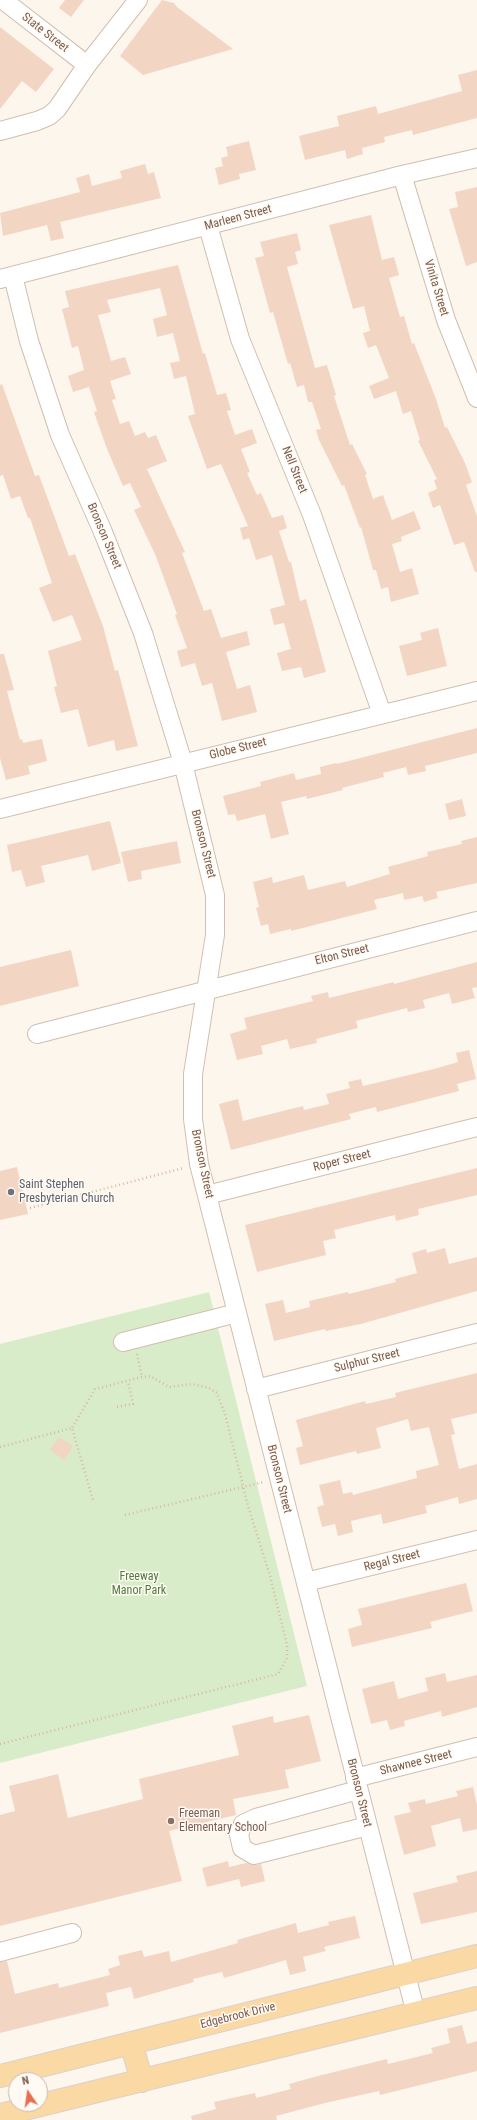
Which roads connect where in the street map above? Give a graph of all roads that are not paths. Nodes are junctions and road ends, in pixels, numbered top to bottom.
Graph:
1 (3, 0) edge
2 (138, 0) edge
3 (87, 65) junction
4 (0, 131) edge
5 (477, 158) edge
6 (402, 175) junction
7 (208, 226) junction
8 (6, 278) edge
9 (477, 398) edge
10 (477, 691) edge
11 (382, 714) junction
12 (184, 762) junction
13 (0, 809) edge
14 (477, 921) edge
15 (208, 988) junction
16 (37, 1034) dead end
17 (477, 1127) edge
18 (207, 1194) junction
19 (237, 1313) junction
20 (477, 1333) edge
21 (128, 1340) road end
22 (256, 1389) junction
23 (477, 1540) edge
24 (306, 1582) junction
25 (477, 1747) edge
26 (357, 1784) junction
27 (368, 1826) junction
28 (72, 1933) dead end
29 (0, 1952) edge
30 (477, 1956) edge
31 (406, 1974) junction
32 (477, 1998) edge
33 (416, 2014) junction
34 (132, 2043) junction
35 (0, 2076) edge
36 (142, 2081) junction
37 (0, 2115) edge

1 - 3 street, State Street
2 - 3 street
3 - 4 street
5 - 6 street, Marleen Street
6 - 7 street, Marleen Street
6 - 9 street, Vinita Street
7 - 8 street, Marleen Street
7 - 11 street, Nell Street
8 - 12 street, Bronson Street
10 - 11 street, Globe Street
11 - 12 street, Globe Street
12 - 13 street, Globe Street
12 - 15 street, Bronson Street
14 - 15 street, Elton Street
15 - 16 street, Elton Street
15 - 18 street, Bronson Street
17 - 18 street, Roper Street
18 - 19 street, Bronson Street
19 - 21 street
19 - 22 street, Bronson Street
20 - 22 street, Sulphur Street
22 - 24 street, Bronson Street
23 - 24 street, Regal Street
24 - 26 street, Bronson Street
25 - 26 street, Shawnee Street
26 - 27 street, Bronson Street
26 - 27 street, Shawnee Street
27 - 31 street, Bronson Street
28 - 29 street
30 - 31 main road, Edgebrook Drive
31 - 33 street, Bronson Street
31 - 34 main road, Edgebrook Drive
32 - 33 main road
33 - 36 main road
34 - 35 main road, Edgebrook Drive
34 - 36 main road
36 - 37 main road

